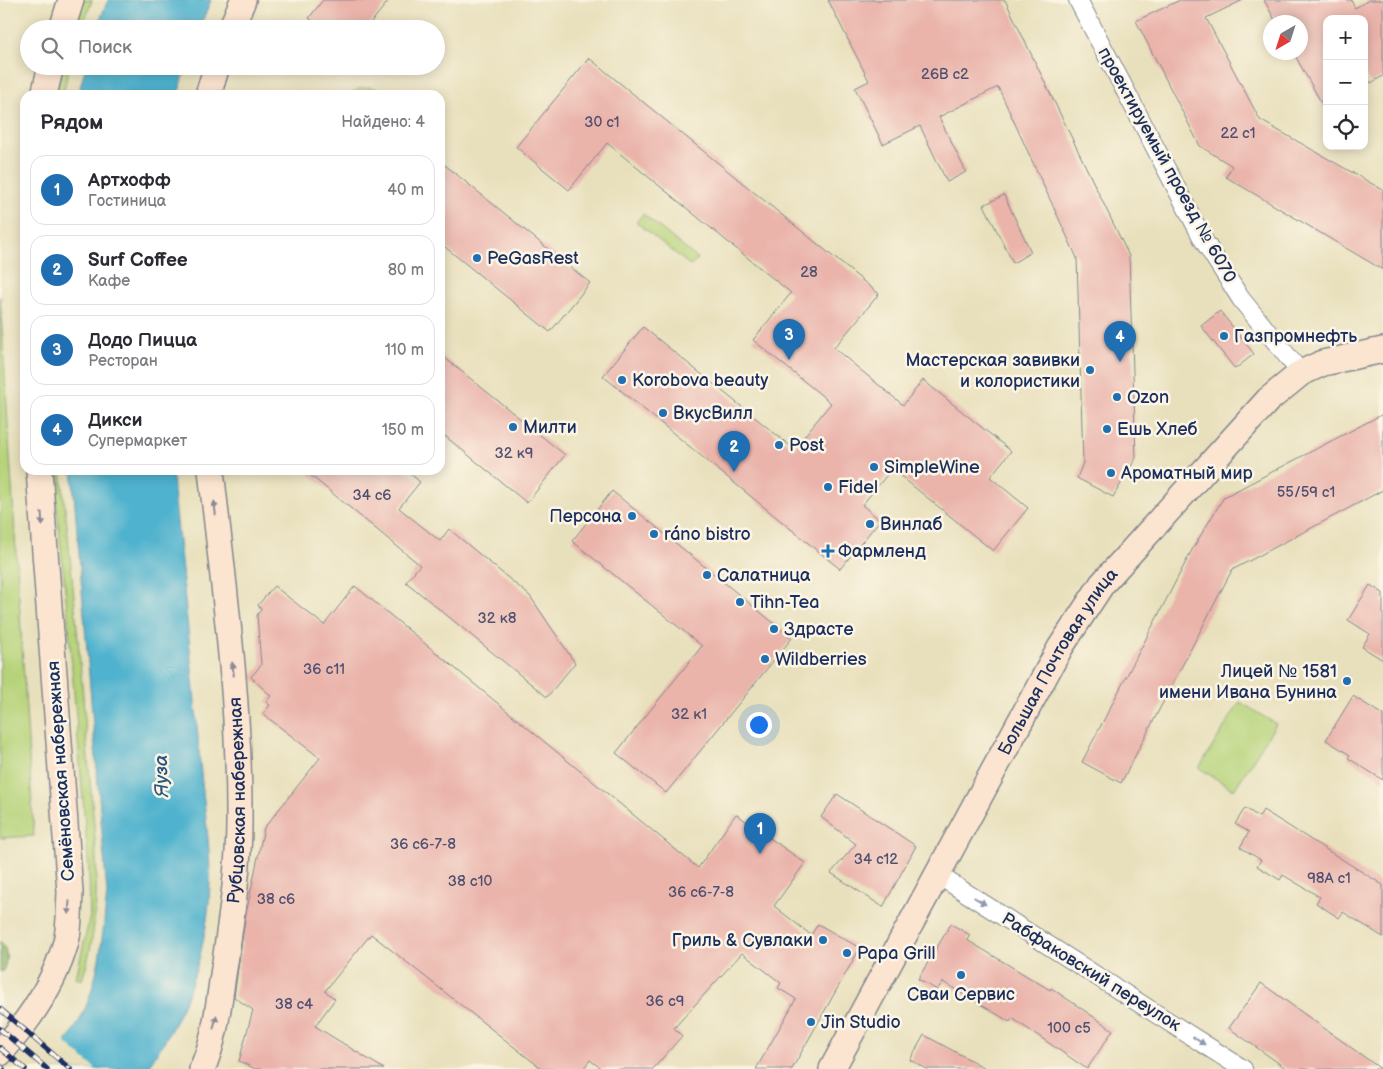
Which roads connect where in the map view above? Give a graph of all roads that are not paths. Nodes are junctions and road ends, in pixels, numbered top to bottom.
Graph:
1 (71, 0) edge
2 (243, 0) edge
3 (1078, 0) edge
4 (65, 20) edge
5 (235, 20) edge
6 (49, 75) edge
7 (214, 75) edge
8 (45, 90) edge
9 (210, 90) edge
10 (1383, 350) edge
11 (1301, 373) junction
12 (39, 475) edge
13 (212, 475) edge
14 (938, 875) junction
15 (0, 1054) edge
16 (202, 1069) edge
17 (832, 1069) edge
18 (1243, 1069) edge

1 - 4 main road
2 - 5 main road
3 - 11 street, проектируемый проезд № 6070
6 - 8 main road
7 - 9 main road
10 - 11 main road, Большая Почтовая улица
11 - 14 main road, Большая Почтовая улица
12 -> 15 main road, Семёновская набережная
16 -> 13 main road, Рубцовская набережная
14 - 17 main road, Большая Почтовая улица
14 -> 18 street, Рабфаковский переулок

